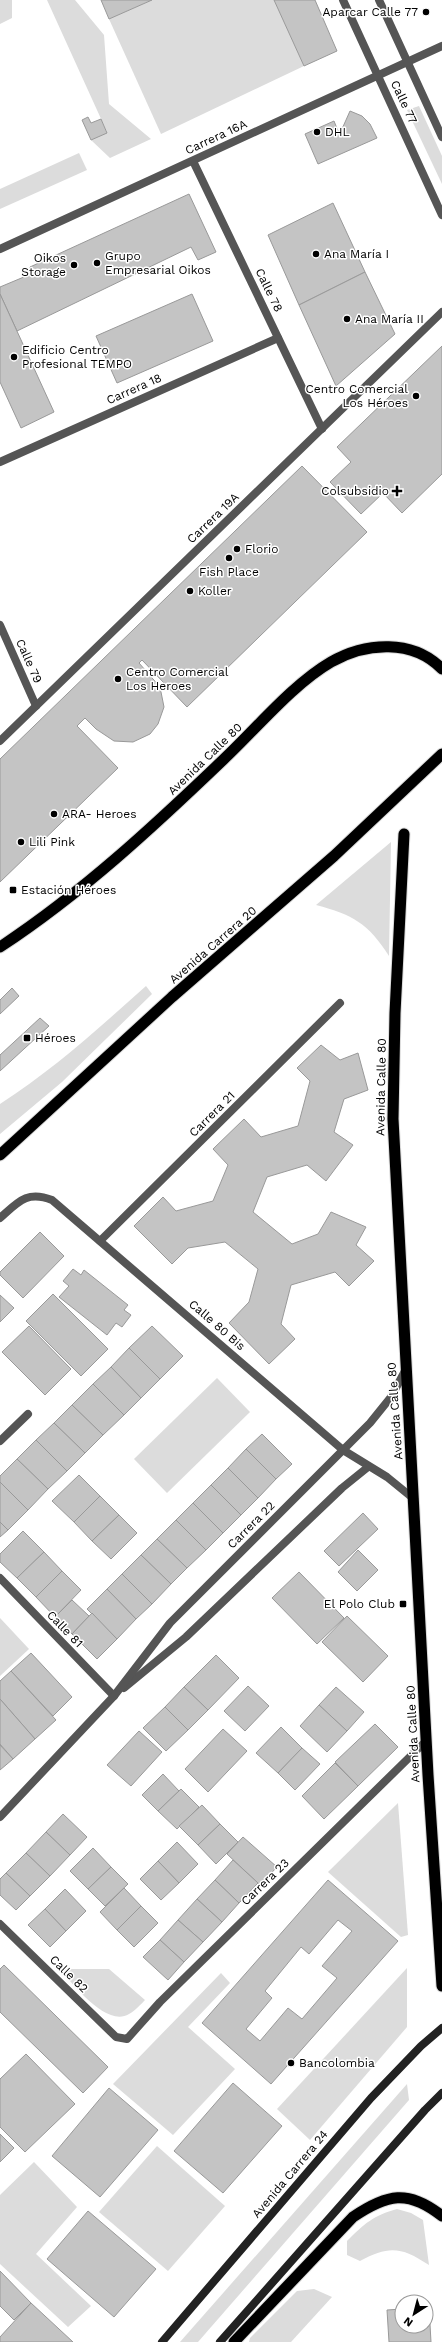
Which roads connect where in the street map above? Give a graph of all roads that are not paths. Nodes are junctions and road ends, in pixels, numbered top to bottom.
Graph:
1 (343, 0) edge
2 (379, 0) edge
3 (442, 46) edge
4 (408, 62) junction
5 (378, 76) junction
6 (442, 137) edge
7 (193, 161) junction
8 (442, 215) edge
9 (0, 250) edge
10 (442, 312) edge
11 (278, 338) junction
12 (322, 429) junction
13 (0, 462) edge
14 (0, 625) edge
15 (442, 669) edge
16 (36, 706) junction
17 (0, 741) edge
18 (442, 754) edge
19 (404, 834) dead end
20 (0, 947) edge
21 (340, 1003) dead end
22 (0, 1155) edge
23 (0, 1218) edge
24 (100, 1241) junction
25 (405, 1371) junction
26 (28, 1414) dead end
27 (0, 1441) edge
28 (343, 1450) junction
29 (368, 1467) junction
30 (415, 1499) junction
31 (0, 1578) edge
32 (114, 1696) junction
33 (426, 1741) junction
34 (0, 1817) edge
35 (0, 1924) edge
36 (442, 1986) edge
37 (442, 2028) edge
38 (122, 2039) joint
39 (442, 2093) edge
40 (442, 2216) edge
41 (162, 2342) edge
42 (220, 2342) edge
43 (234, 2342) edge

1 - 5 street, Calle 77
2 - 4 street, Calle 77
3 - 4 street, Carrera 16A
4 - 5 street, Carrera 16A
4 - 6 street, Calle 77
5 - 7 street, Carrera 16A
5 - 8 street, Calle 77
7 - 9 street, Carrera 16A
7 - 11 street, Calle 78
10 - 12 street, Carrera 19A
11 - 12 street, Calle 78
11 - 13 street, Carrera 18
12 - 16 street, Carrera 19A
14 - 16 street, Calle 79
15 - 20 highway, Avenida Calle 80
16 - 17 street, Carrera 19A
18 - 22 highway, Avenida Carrera 20
19 - 25 highway, Avenida Calle 80
21 - 24 street, Carrera 21
23 - 24 street, Calle 80 Bis
24 - 28 street, Calle 80 Bis
25 - 28 street, Carrera 22
25 - 30 highway, Avenida Calle 80
26 - 27 street
28 - 29 street, Calle 80 Bis
28 - 32 street, Carrera 22
29 - 30 street
29 - 32 street, Carrera 22
30 - 33 highway, Avenida Calle 80
31 - 32 street, Calle 81
32 - 34 street, Carrera 22
33 - 36 highway, Avenida Calle 80
33 - 38 street, Carrera 23
35 - 38 street, Calle 82
37 - 41 main road, Avenida Carrera 24
39 - 42 main road
40 - 43 highway

